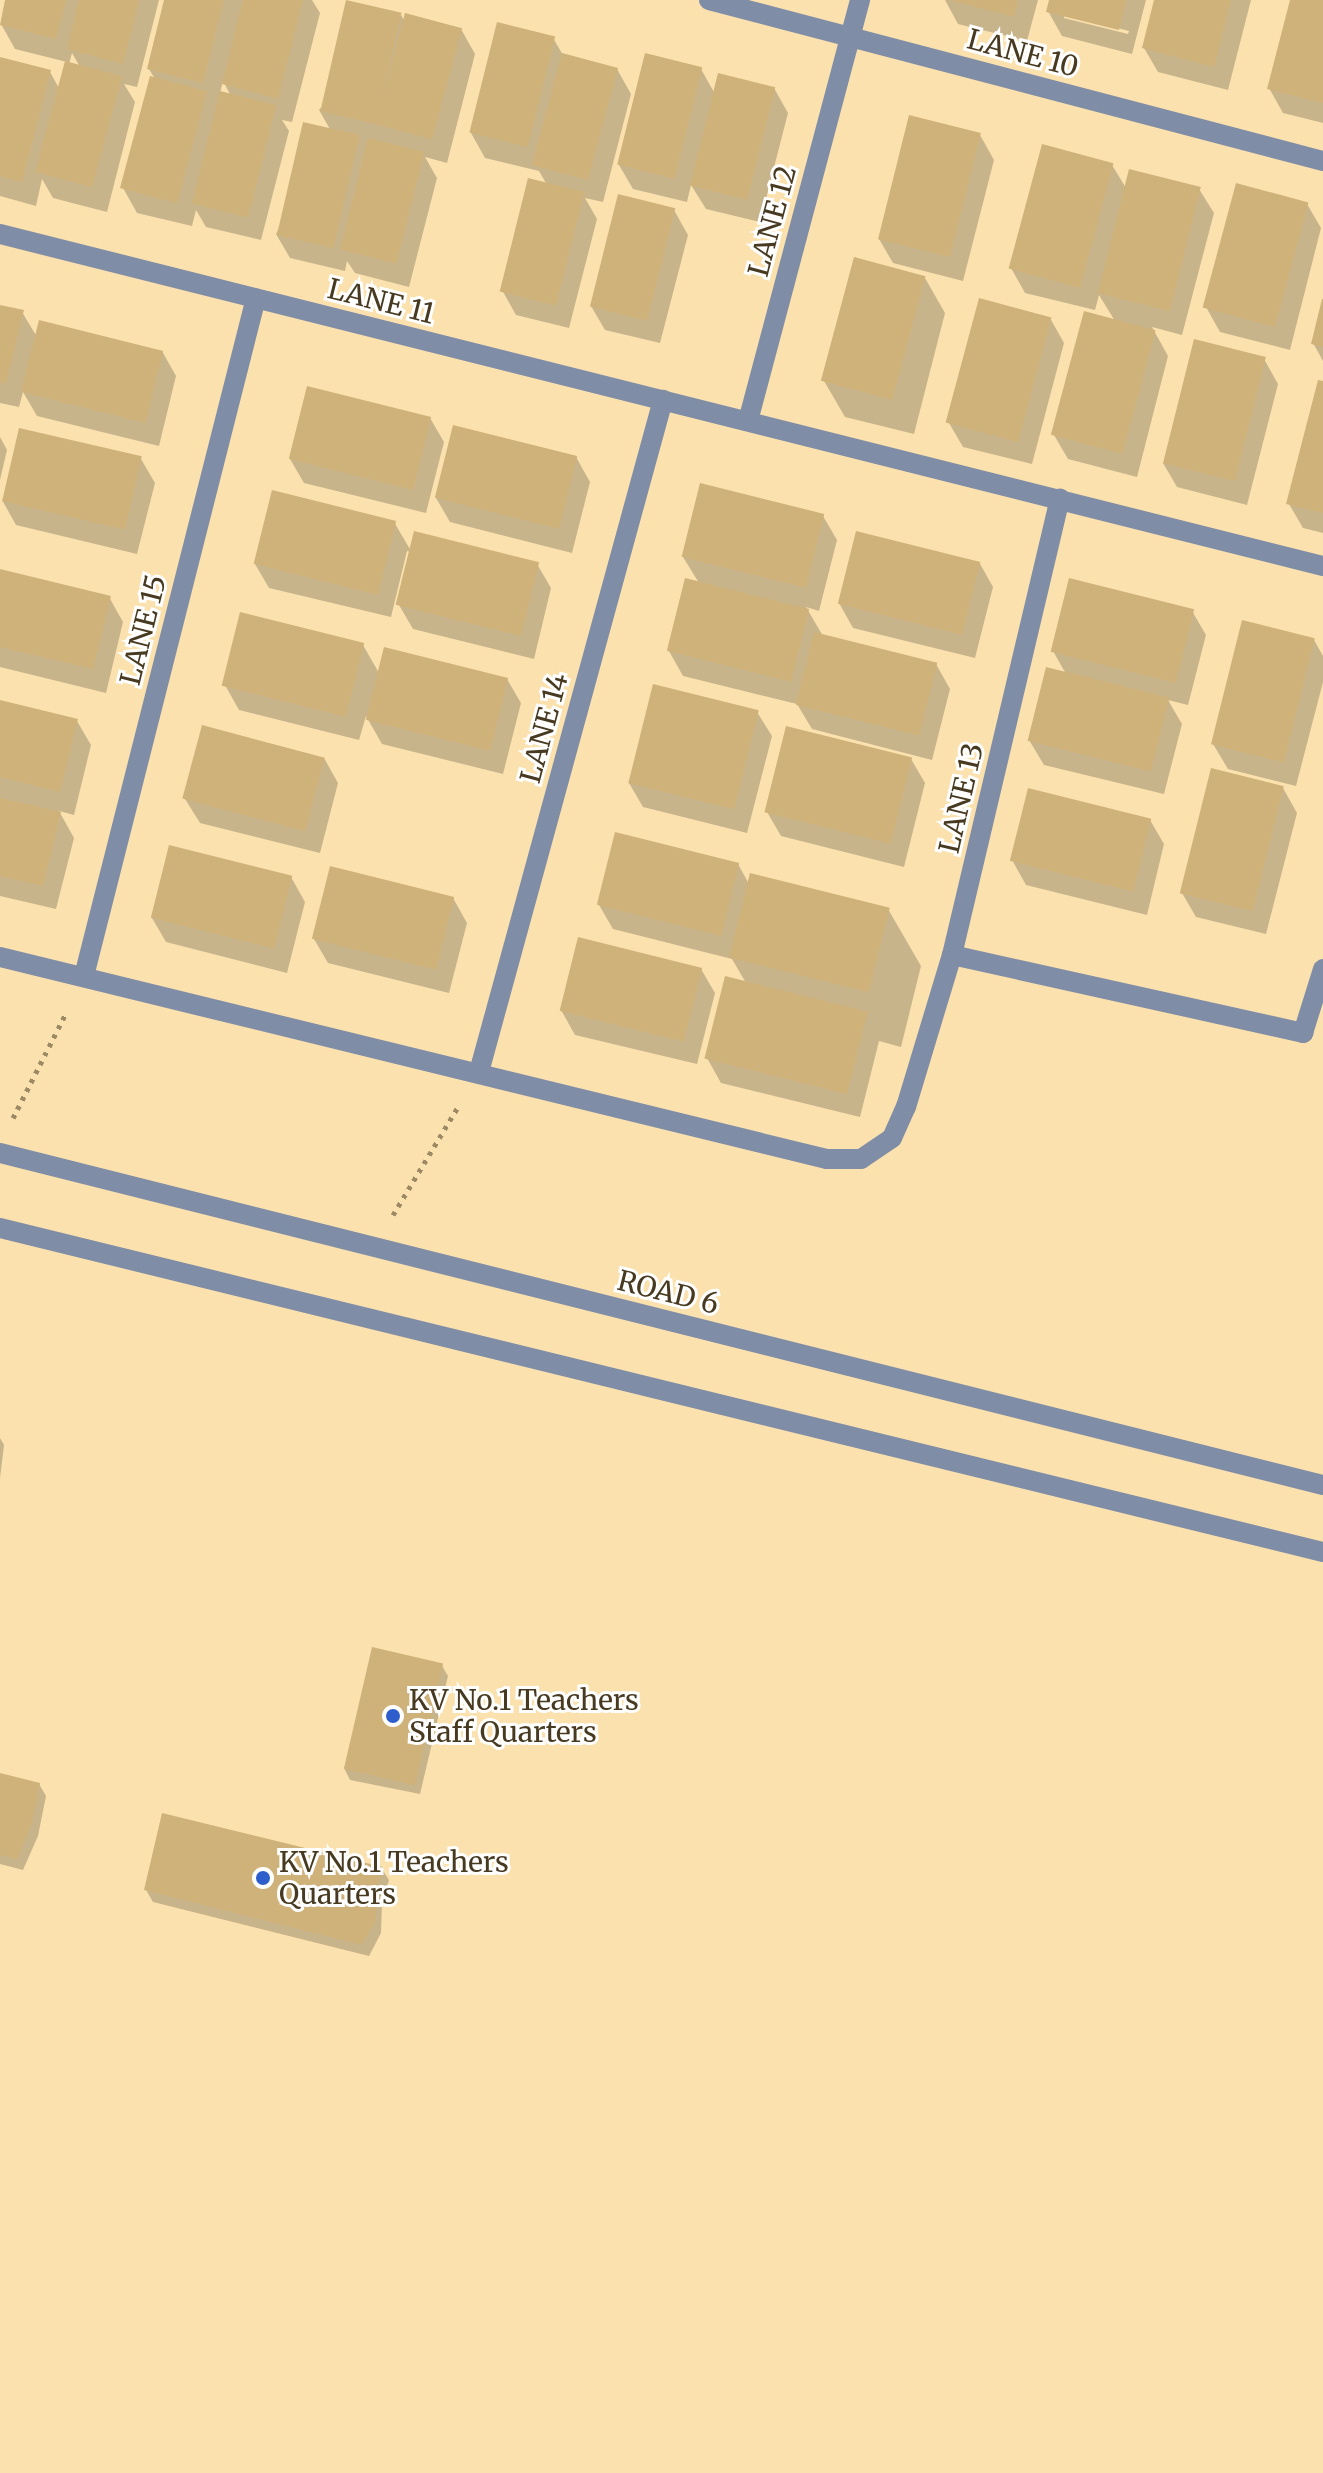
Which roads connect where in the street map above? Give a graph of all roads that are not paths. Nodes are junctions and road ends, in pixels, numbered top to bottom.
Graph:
1 (709, 0) edge
2 (860, 0) edge
3 (850, 36) junction
4 (1323, 161) edge
5 (0, 234) edge
6 (256, 298) junction
7 (663, 400) junction
8 (748, 421) junction
9 (1060, 499) junction
10 (1323, 566) edge
11 (952, 955) junction
12 (0, 957) edge
13 (1323, 969) edge
14 (84, 976) junction
15 (479, 1072) junction
16 (0, 1153) edge
17 (0, 1228) edge
18 (1323, 1485) edge
19 (1323, 1552) edge

1 - 3 street, LANE 10
2 - 3 street, LANE 12
3 - 4 street, LANE 10
3 - 8 street, LANE 12
5 - 6 street, LANE 11
6 - 7 street, LANE 11
6 - 14 street, LANE 15
7 - 8 street, LANE 11
7 - 15 street, LANE 14
8 - 9 street, LANE 11
9 - 10 street, LANE 11
9 - 11 street, LANE 13
11 - 13 street
11 - 15 street, LANE 13
12 - 14 street, LANE 13
14 - 15 street, LANE 13
16 - 18 street, ROAD 6
17 - 19 street

